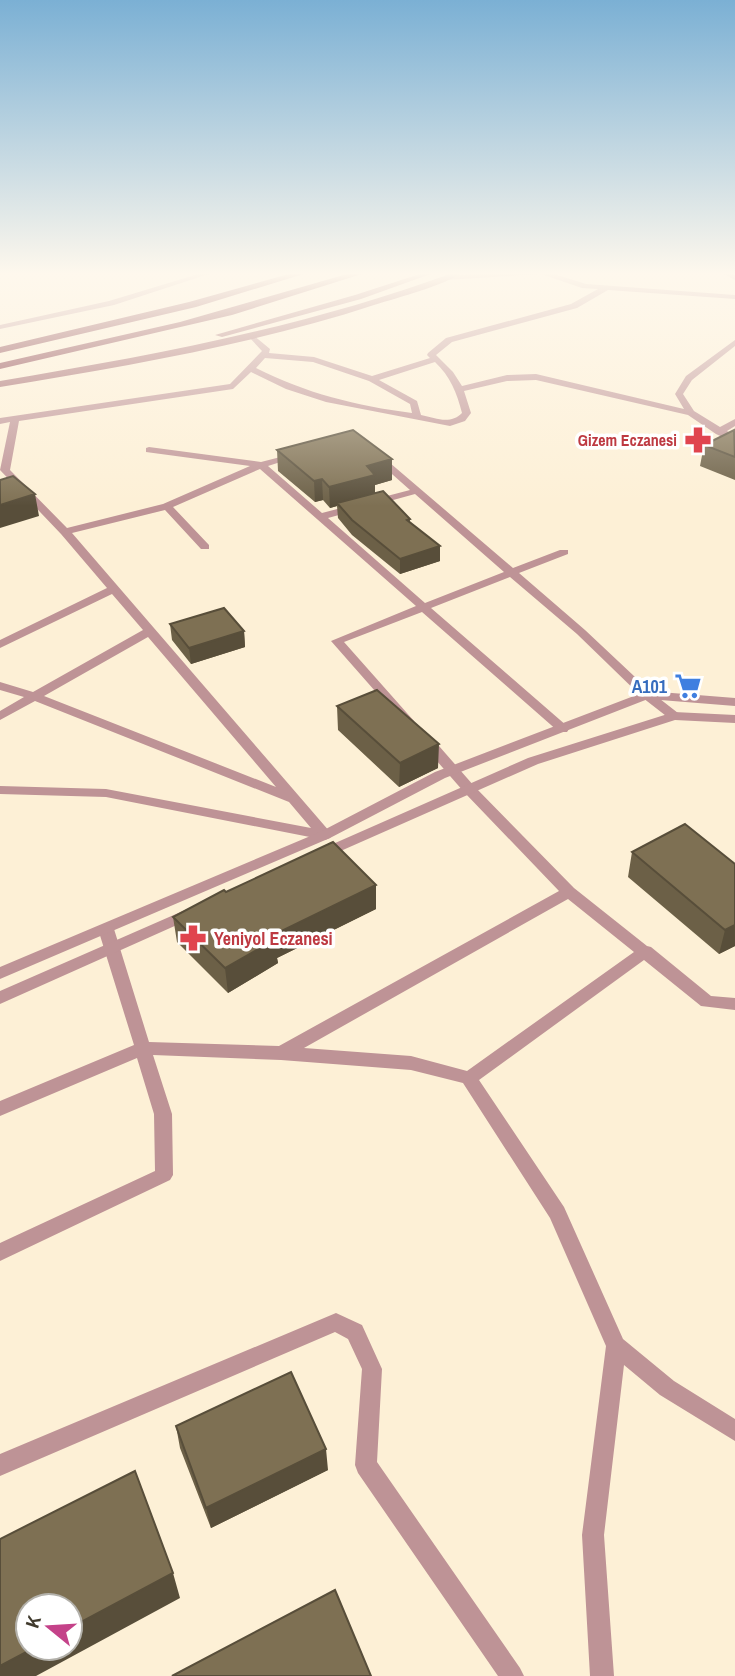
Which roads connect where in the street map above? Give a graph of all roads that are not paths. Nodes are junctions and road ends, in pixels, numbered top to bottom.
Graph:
1 (71, 350) edge
2 (149, 350) edge
3 (194, 350) edge
4 (266, 350) edge
5 (437, 350) edge
6 (725, 350) edge
7 (10, 351) edge
8 (262, 355) junction
9 (0, 358) edge
10 (437, 359) junction
11 (0, 366) edge
12 (250, 368) junction
13 (372, 379) junction
14 (0, 383) edge
15 (461, 389) junction
16 (691, 413) junction
17 (417, 416) junction
18 (15, 419) junction
19 (0, 421) edge
20 (735, 422) edge
21 (719, 432) junction
22 (735, 440) edge
23 (365, 447) edge
24 (149, 450) dead end
25 (299, 453) edge
26 (261, 465) junction
27 (416, 491) junction
28 (167, 506) junction
29 (320, 517) junction
30 (65, 532) junction
31 (205, 547) dead end
32 (564, 552) dead end
33 (513, 573) junction
34 (114, 589) junction
35 (423, 607) junction
36 (150, 631) junction
37 (0, 644) edge
38 (0, 686) edge
39 (647, 695) junction
40 (33, 696) junction
41 (735, 702) edge
42 (0, 716) edge
43 (674, 716) junction
44 (735, 719) edge
45 (563, 729) junction
46 (452, 770) junction
47 (469, 789) junction
48 (0, 790) edge
49 (293, 798) junction
50 (325, 835) junction
51 (310, 860) edge
52 (569, 892) junction
53 (200, 909) edge
54 (106, 929) junction
55 (114, 947) junction
56 (646, 951) junction
57 (0, 973) edge
58 (0, 998) edge
59 (735, 1004) edge
60 (144, 1048) junction
61 (281, 1053) junction
62 (469, 1078) junction
63 (0, 1109) edge
64 (0, 1252) edge
65 (616, 1346) junction
66 (735, 1431) edge
67 (0, 1465) edge
68 (512, 1676) edge
69 (602, 1676) edge

1 - 11 highway
2 - 14 main road
3 - 14 main road
4 - 8 street
5 - 10 street
6 - 16 street
7 - 9 highway
8 - 12 street
8 - 13 street
10 - 13 street
10 - 15 street
12 - 17 street
12 - 18 street
13 - 17 street
15 - 16 street
15 - 17 street
16 - 21 street
18 - 19 street
18 - 30 street
20 - 21 street
21 - 22 street
23 - 27 street
24 - 26 street
25 - 26 street
26 - 28 street
26 - 29 street
27 - 29 street
27 - 33 street
28 - 30 street
28 - 31 street
29 - 35 street
30 - 34 street
32 - 33 street
33 - 35 street
33 - 39 street
34 - 36 street
34 - 37 street
35 - 45 street
35 - 46 street
36 - 40 street
36 - 49 street
38 - 40 street
39 - 41 street
39 - 43 street
39 - 45 street
40 - 42 street
40 - 49 street
43 - 44 street
43 - 47 street
45 - 46 street
46 - 47 street
46 - 50 street
47 - 51 street
47 - 52 street
48 - 50 street
49 - 50 street
50 - 54 street
52 - 56 street
52 - 61 street
53 - 55 street
54 - 55 street
54 - 57 street
55 - 58 street
55 - 60 street
56 - 59 street
56 - 62 street
60 - 61 street
60 - 63 street
60 - 64 street
61 - 62 street
62 - 65 street
65 - 66 street
65 - 69 street
67 - 68 street

